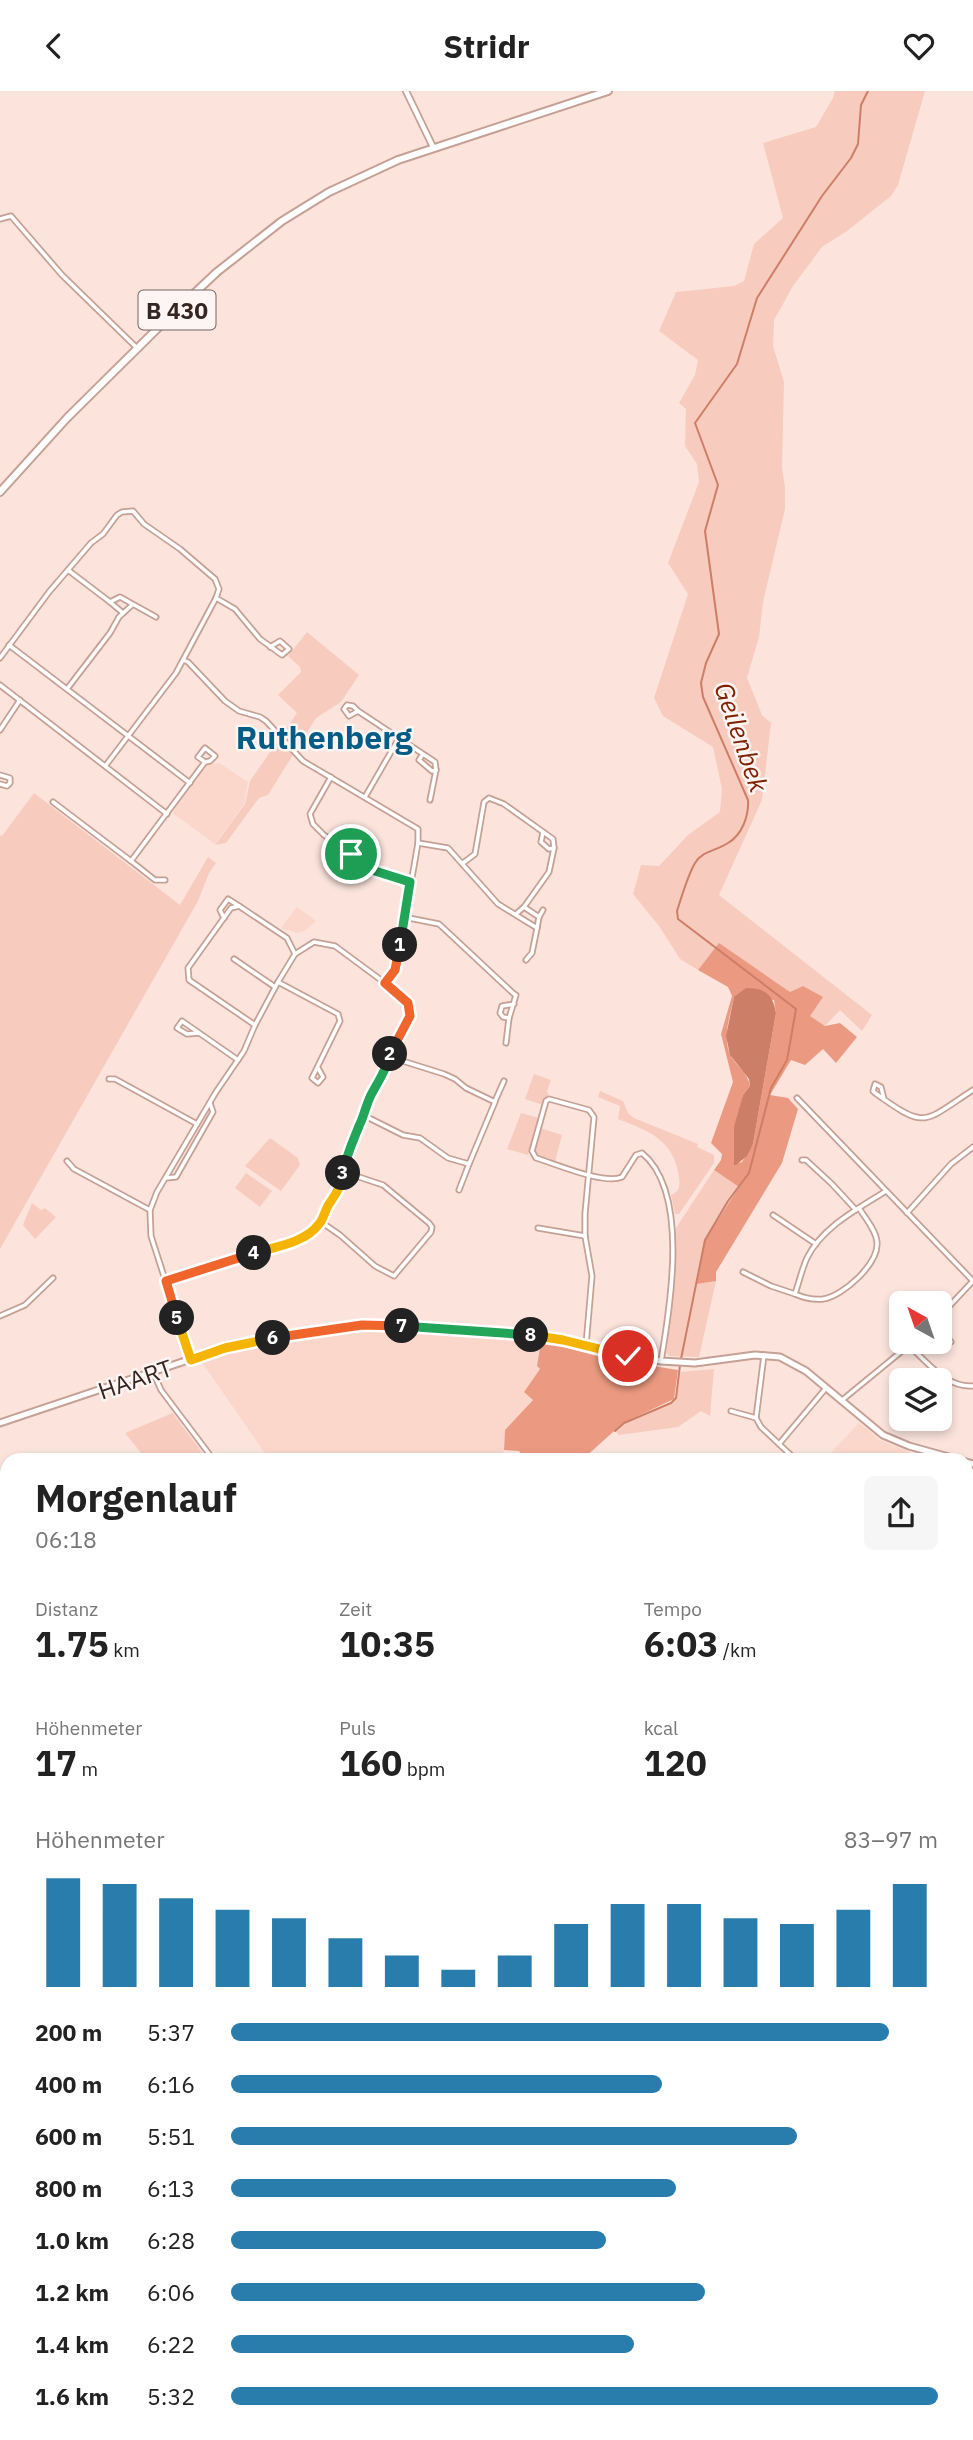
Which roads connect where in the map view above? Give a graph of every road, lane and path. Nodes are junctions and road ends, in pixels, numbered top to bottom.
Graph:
1 (406, 91) edge
2 (606, 92) edge
3 (433, 147) junction
4 (0, 219) edge
5 (138, 348) junction
6 (0, 492) edge
7 (68, 570) junction
8 (216, 598) junction
9 (110, 602) junction
10 (132, 605) junction
11 (123, 613) junction
12 (156, 617) dead end
13 (9, 645) junction
14 (270, 647) junction
15 (0, 658) edge
16 (183, 660) junction
17 (0, 685) edge
18 (67, 689) junction
19 (20, 700) junction
20 (358, 711) dead end
21 (0, 730) edge
22 (128, 736) junction
23 (399, 738) junction
24 (423, 754) junction
25 (205, 762) junction
26 (106, 765) junction
27 (436, 770) junction
28 (0, 775) edge
29 (331, 777) junction
30 (190, 783) junction
31 (0, 784) edge
32 (365, 797) junction
33 (430, 800) dead end
34 (53, 802) dead end
35 (167, 814) junction
36 (543, 832) junction
37 (418, 843) junction
38 (554, 848) junction
39 (131, 861) junction
40 (463, 863) junction
41 (165, 880) dead end
42 (410, 882) junction
43 (239, 906) junction
44 (524, 907) junction
45 (543, 910) dead end
46 (516, 914) junction
47 (404, 917) junction
48 (539, 917) junction
49 (224, 918) junction
50 (537, 928) junction
51 (295, 954) junction
52 (234, 959) dead end
53 (526, 960) dead end
54 (278, 982) junction
55 (385, 983) junction
56 (275, 987) junction
57 (514, 1004) junction
58 (509, 1018) junction
59 (255, 1025) junction
60 (199, 1033) junction
61 (506, 1043) dead end
62 (390, 1057) junction
63 (238, 1060) junction
64 (318, 1068) dead end
65 (109, 1079) dead end
66 (504, 1081) dead end
67 (973, 1090) edge
68 (797, 1098) dead end
69 (884, 1099) dead end
70 (495, 1102) junction
71 (210, 1103) junction
72 (363, 1115) junction
73 (197, 1124) junction
74 (973, 1147) edge
75 (802, 1160) dead end
76 (66, 1161) dead end
77 (469, 1164) junction
78 (343, 1171) junction
79 (587, 1173) junction
80 (166, 1178) junction
81 (459, 1190) dead end
82 (886, 1191) junction
83 (857, 1209) junction
84 (150, 1210) junction
85 (907, 1213) junction
86 (774, 1215) dead end
87 (321, 1222) junction
88 (538, 1228) dead end
89 (585, 1235) junction
90 (816, 1244) junction
91 (743, 1272) dead end
92 (53, 1278) dead end
93 (166, 1281) junction
94 (973, 1281) edge
95 (795, 1294) junction
96 (952, 1303) edge
97 (0, 1316) edge
98 (586, 1345) junction
99 (764, 1355) junction
100 (897, 1355) edge
101 (922, 1355) edge
102 (191, 1360) junction
103 (661, 1361) junction
104 (153, 1372) junction
105 (973, 1386) edge
106 (826, 1388) junction
107 (841, 1401) junction
108 (731, 1411) dead end
109 (756, 1418) junction
110 (0, 1423) edge
111 (779, 1444) junction
112 (208, 1453) edge
113 (789, 1453) edge
114 (936, 1453) edge
115 (973, 2046) edge
116 (973, 2057) edge

1 - 3 street
2 - 3 main road, B 430
3 - 5 main road, B 430
4 - 5 street
5 - 6 main road, B 430
7 - 8 street
7 - 9 street
7 - 13 street
8 - 14 street
8 - 16 street
9 - 10 street
9 - 11 street
10 - 11 street
10 - 12 street
11 - 18 street
13 - 15 street
13 - 18 street
14 - 14 street
16 - 22 street
16 - 29 street
17 - 19 street
18 - 22 street
19 - 21 street
19 - 26 street
20 - 23 street
22 - 26 street
22 - 30 street
23 - 24 street
23 - 32 street
24 - 27 street
24 - 27 street
25 - 25 street
25 - 30 street
26 - 35 street
27 - 33 street
28 - 31 street
29 - 32 street
29 - 42 street
30 - 35 street
32 - 37 street
34 - 39 street
35 - 39 street
36 - 38 street
36 - 38 street
36 - 40 street
37 - 40 street
37 - 42 street
38 - 44 street
39 - 41 street
40 - 46 street
42 - 47 street
43 - 49 street
43 - 49 street
43 - 51 street
44 - 46 street
44 - 48 street
45 - 48 street
46 - 50 street
47 - 55 street
47 - 57 street
48 - 50 street
49 - 59 street
50 - 53 street
51 - 54 street
51 - 55 street
52 - 56 street
54 - 56 street
54 - 64 street
55 - 62 street
56 - 59 street
57 - 58 street
57 - 58 street
58 - 61 street
59 - 63 street
60 - 60 street
60 - 63 street
62 - 70 street
62 - 72 street
63 - 71 street
65 - 73 street
66 - 70 street
67 - 69 street
68 - 82 street
70 - 77 street
71 - 73 street
71 - 80 street
72 - 77 street
72 - 78 street
73 - 80 street
74 - 85 street
75 - 83 street
76 - 84 street
77 - 81 street
78 - 87 street
78 - 87 street
79 - 79 street
79 - 89 street
79 - 103 street
80 - 84 street
82 - 83 street
82 - 85 street
83 - 90 street
83 - 95 street
84 - 93 street
85 - 94 street
86 - 90 street
87 - 93 street
88 - 89 street
89 - 98 street
90 - 95 street
91 - 95 street
92 - 97 street
93 - 102 street
94 - 96 street
98 - 102 main road, HAART
98 - 103 main road, HAART
99 - 103 main road, HAART
99 - 106 main road
99 - 109 street
100 - 107 street
101 - 105 street
102 - 104 main road, HAART
104 - 110 main road, HAART
104 - 112 street
106 - 107 main road
106 - 111 street
107 - 114 main road
108 - 109 street
109 - 111 street
111 - 113 street
115 - 116 street

